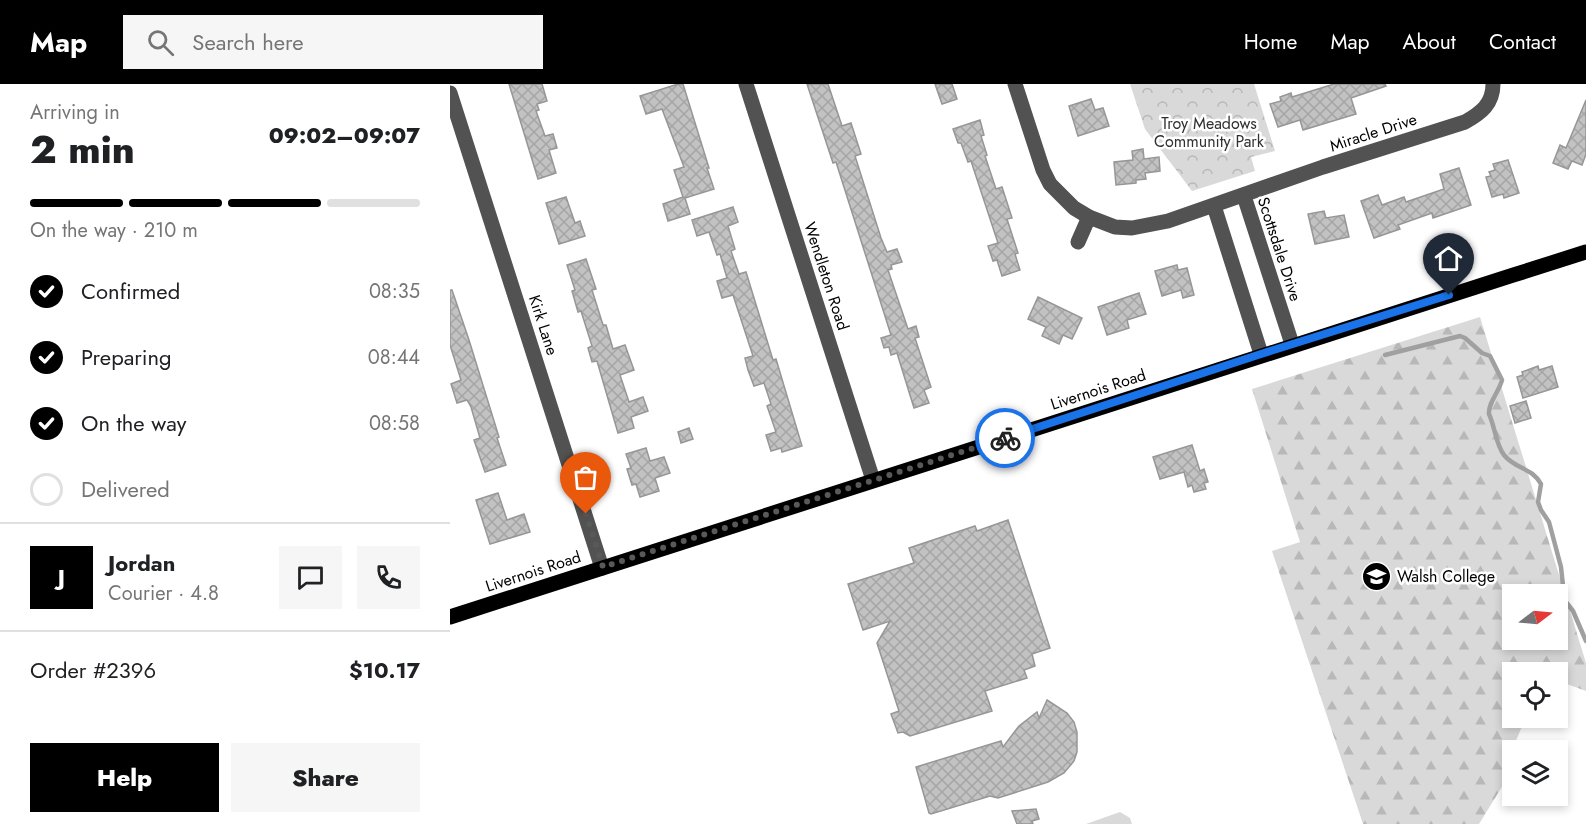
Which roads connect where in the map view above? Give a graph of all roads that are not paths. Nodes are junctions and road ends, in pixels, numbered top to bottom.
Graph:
1 (746, 84) edge
2 (1015, 84) edge
3 (1493, 84) edge
4 (450, 93) edge
5 (1244, 196) junction
6 (1214, 206) junction
7 (1089, 217) junction
8 (1078, 242) dead end
9 (1586, 252) edge
10 (1292, 344) junction
11 (1261, 354) junction
12 (873, 480) junction
13 (603, 567) junction
14 (450, 617) edge

1 - 12 street, Wendleton Road
2 - 7 street, Scottsdale Drive
3 - 5 street, Miracle Drive
4 - 13 street, Kirk Lane
5 - 6 street, Scottsdale Drive
5 - 10 street, Scottsdale Drive
6 - 7 street, Scottsdale Drive
6 - 11 street
7 - 8 street
9 - 10 main road, Livernois Road
10 - 11 main road, Livernois Road
11 - 12 main road, Livernois Road
12 - 13 main road, Livernois Road
13 - 14 main road, Livernois Road

